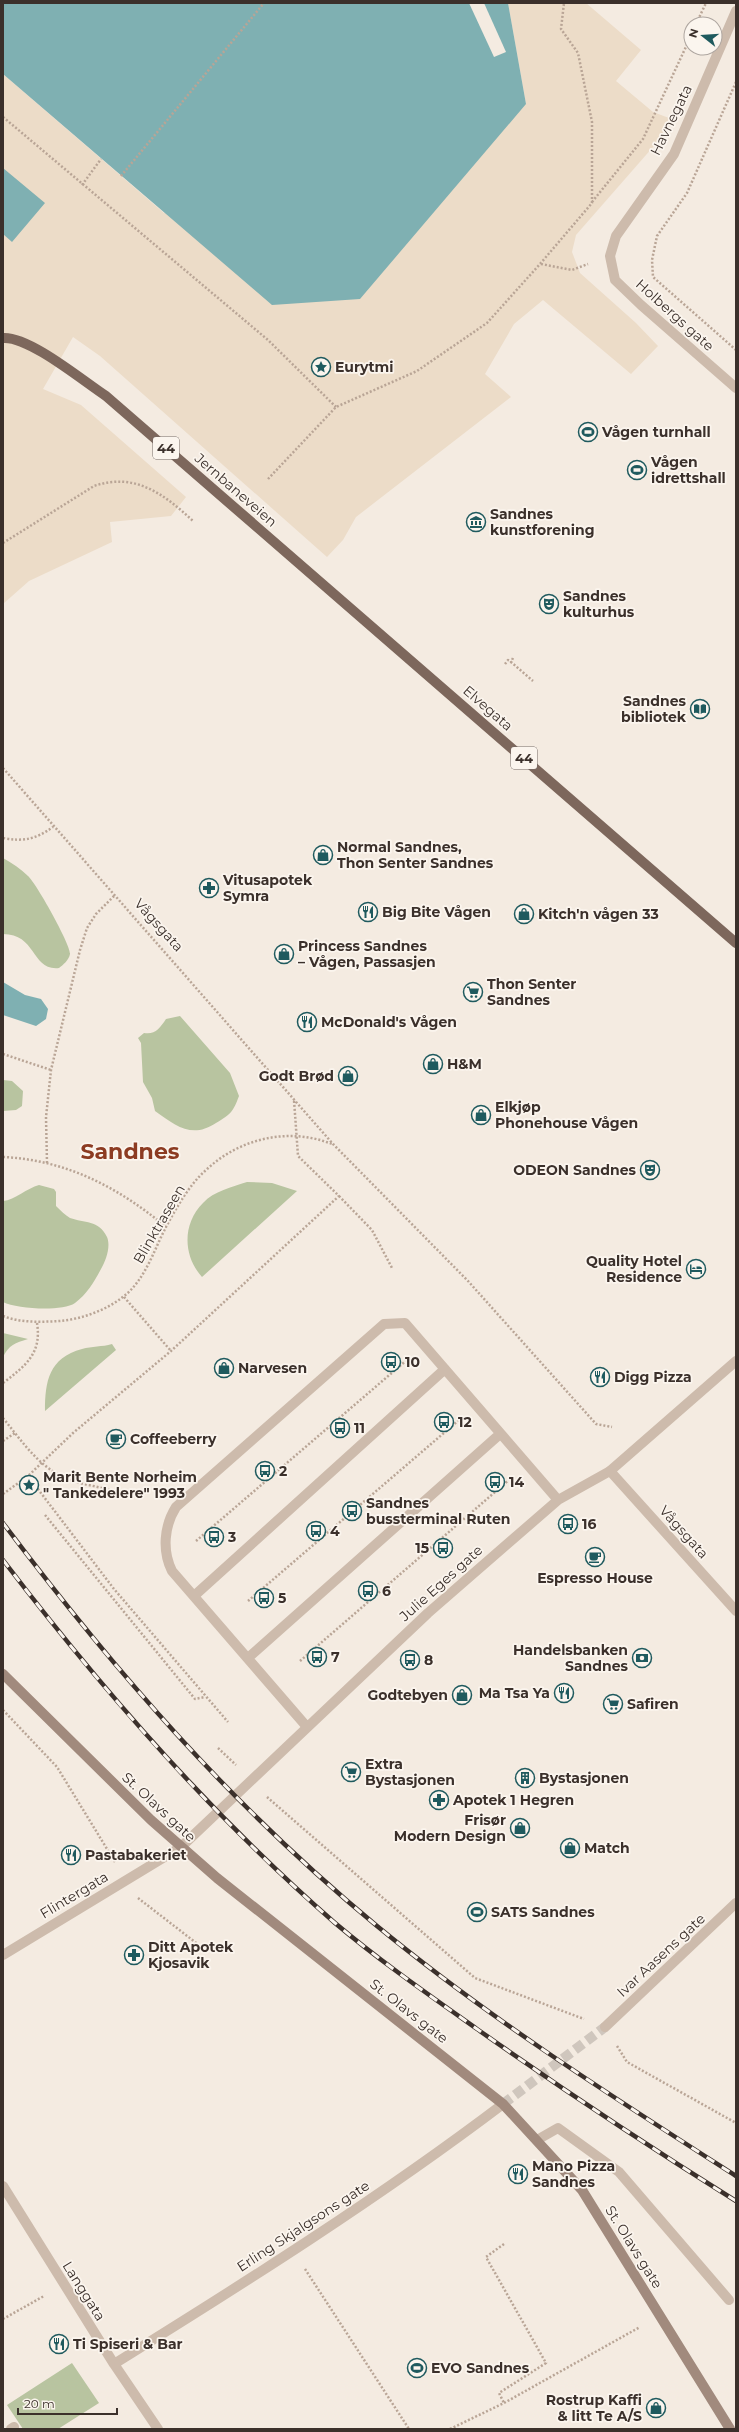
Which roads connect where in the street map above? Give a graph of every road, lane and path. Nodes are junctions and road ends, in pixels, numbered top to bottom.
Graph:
1 (264, 3) edge
2 (564, 3) edge
3 (706, 3) edge
4 (736, 11) edge
5 (700, 16) edge
6 (683, 53) edge
7 (736, 82) edge
8 (3, 117) edge
9 (101, 159) dead end
10 (121, 176) dead end
11 (82, 185) junction
12 (592, 203) junction
13 (610, 256) junction
14 (540, 264) junction
15 (3, 338) edge
16 (736, 350) edge
17 (736, 388) edge
18 (336, 407) junction
19 (268, 479) dead end
20 (193, 521) dead end
21 (3, 543) edge
22 (311, 573) joint
23 (513, 658) dead end
24 (511, 662) junction
25 (505, 664) dead end
26 (533, 681) dead end
27 (3, 768) edge
28 (53, 827) junction
29 (3, 838) edge
30 (114, 896) junction
31 (736, 943) edge
32 (3, 1054) edge
33 (51, 1070) junction
34 (294, 1099) junction
35 (295, 1134) junction
36 (333, 1144) junction
37 (3, 1157) edge
38 (47, 1162) junction
39 (339, 1196) junction
40 (166, 1226) junction
41 (392, 1268) dead end
42 (124, 1296) junction
43 (3, 1316) edge
44 (37, 1323) junction
45 (171, 1351) junction
46 (408, 1359) dead end
47 (736, 1361) edge
48 (445, 1369) junction
49 (3, 1383) edge
50 (3, 1418) edge
51 (460, 1419) dead end
52 (612, 1427) dead end
53 (15, 1433) junction
54 (500, 1434) junction
55 (3, 1441) edge
56 (42, 1464) junction
57 (610, 1471) junction
58 (28, 1476) junction
59 (511, 1478) dead end
60 (3, 1494) edge
61 (126, 1498) dead end
62 (558, 1500) junction
63 (45, 1515) dead end
64 (196, 1541) dead end
65 (194, 1596) junction
66 (248, 1601) dead end
67 (736, 1611) edge
68 (248, 1658) junction
69 (300, 1661) dead end
70 (3, 1674) edge
71 (206, 1697) junction
72 (3, 1710) edge
73 (228, 1722) dead end
74 (307, 1727) junction
75 (274, 1806) dead end
76 (181, 1847) junction
77 (126, 1880) junction
78 (736, 1903) edge
79 (204, 1949) dead end
80 (3, 1955) edge
81 (605, 2027) junction
82 (503, 2104) junction
83 (736, 2123) edge
84 (537, 2140) junction
85 (3, 2186) edge
86 (504, 2244) dead end
87 (293, 2250) junction
88 (64, 2285) junction
89 (729, 2300) dead end
90 (659, 2316) junction
91 (3, 2319) edge
92 (114, 2364) junction
93 (504, 2403) junction
94 (731, 2428) edge
95 (158, 2429) edge
96 (409, 2429) edge
97 (450, 2429) edge

1 - 10 path
2 - 12 path
3 - 5 path
4 - 13 street, Havnegata
6 - 12 path
7 - 16 path
8 - 11 path
9 - 11 path
11 - 18 path
12 - 14 path
13 - 14 path
13 - 17 street, Holbergs gate
14 - 18 path
15 - 22 main road, Jernbaneveien / 44
18 - 19 path
20 - 21 path
22 - 31 main road, Elvegata / 44
23 - 24 path
24 - 25 path
24 - 26 path
27 - 28 path, Vågsgata
28 - 29 path
28 - 30 path, Vågsgata
30 - 33 path
30 - 34 path, Vågsgata
32 - 33 path
33 - 38 path
34 - 35 path
34 - 36 path, Vågsgata
35 - 36 path, Blinktraseen
35 - 39 path
35 - 40 path, Blinktraseen
36 - 52 path, Blinktraseen
37 - 38 path
38 - 40 path
39 - 41 path
39 - 45 path
40 - 42 path, Blinktraseen
42 - 44 path, Blinktraseen
42 - 45 path
43 - 44 path, Blinktraseen
44 - 49 path
45 - 56 path
46 - 64 path
47 - 57 street, Julie Eges gate
48 - 54 street
48 - 65 street
48 - 65 street
50 - 53 path
51 - 66 path
53 - 55 path
53 - 56 path
54 - 62 street
54 - 68 street
56 - 58 path
56 - 61 path
57 - 62 street, Julie Eges gate
57 - 67 street, Vågsgata
58 - 60 path
58 - 71 path
59 - 69 path
62 - 74 street, Julie Eges gate
63 - 71 path
65 - 68 street
68 - 74 street
70 - 76 street, St. Olavs gate
71 - 73 path
72 - 77 path
74 - 76 street, Julie Eges gate
75 - 81 path
76 - 77 street, Flintergata
76 - 82 street, St. Olavs gate
77 - 79 path
77 - 80 street, Flintergata
78 - 81 street, Ivar Aasens gate
81 - 83 path
82 - 84 street, St. Olavs gate
82 - 87 street, Erling Skjalgsons gate
84 - 89 street
84 - 90 street, St. Olavs gate
85 - 88 street, Langgata
86 - 93 path
87 - 92 street, Erling Skjalgsons gate
87 - 96 path
88 - 91 path
88 - 92 street, Langgata
90 - 93 path
90 - 94 street, St. Olavs gate
92 - 95 street, Langgata
93 - 97 path

